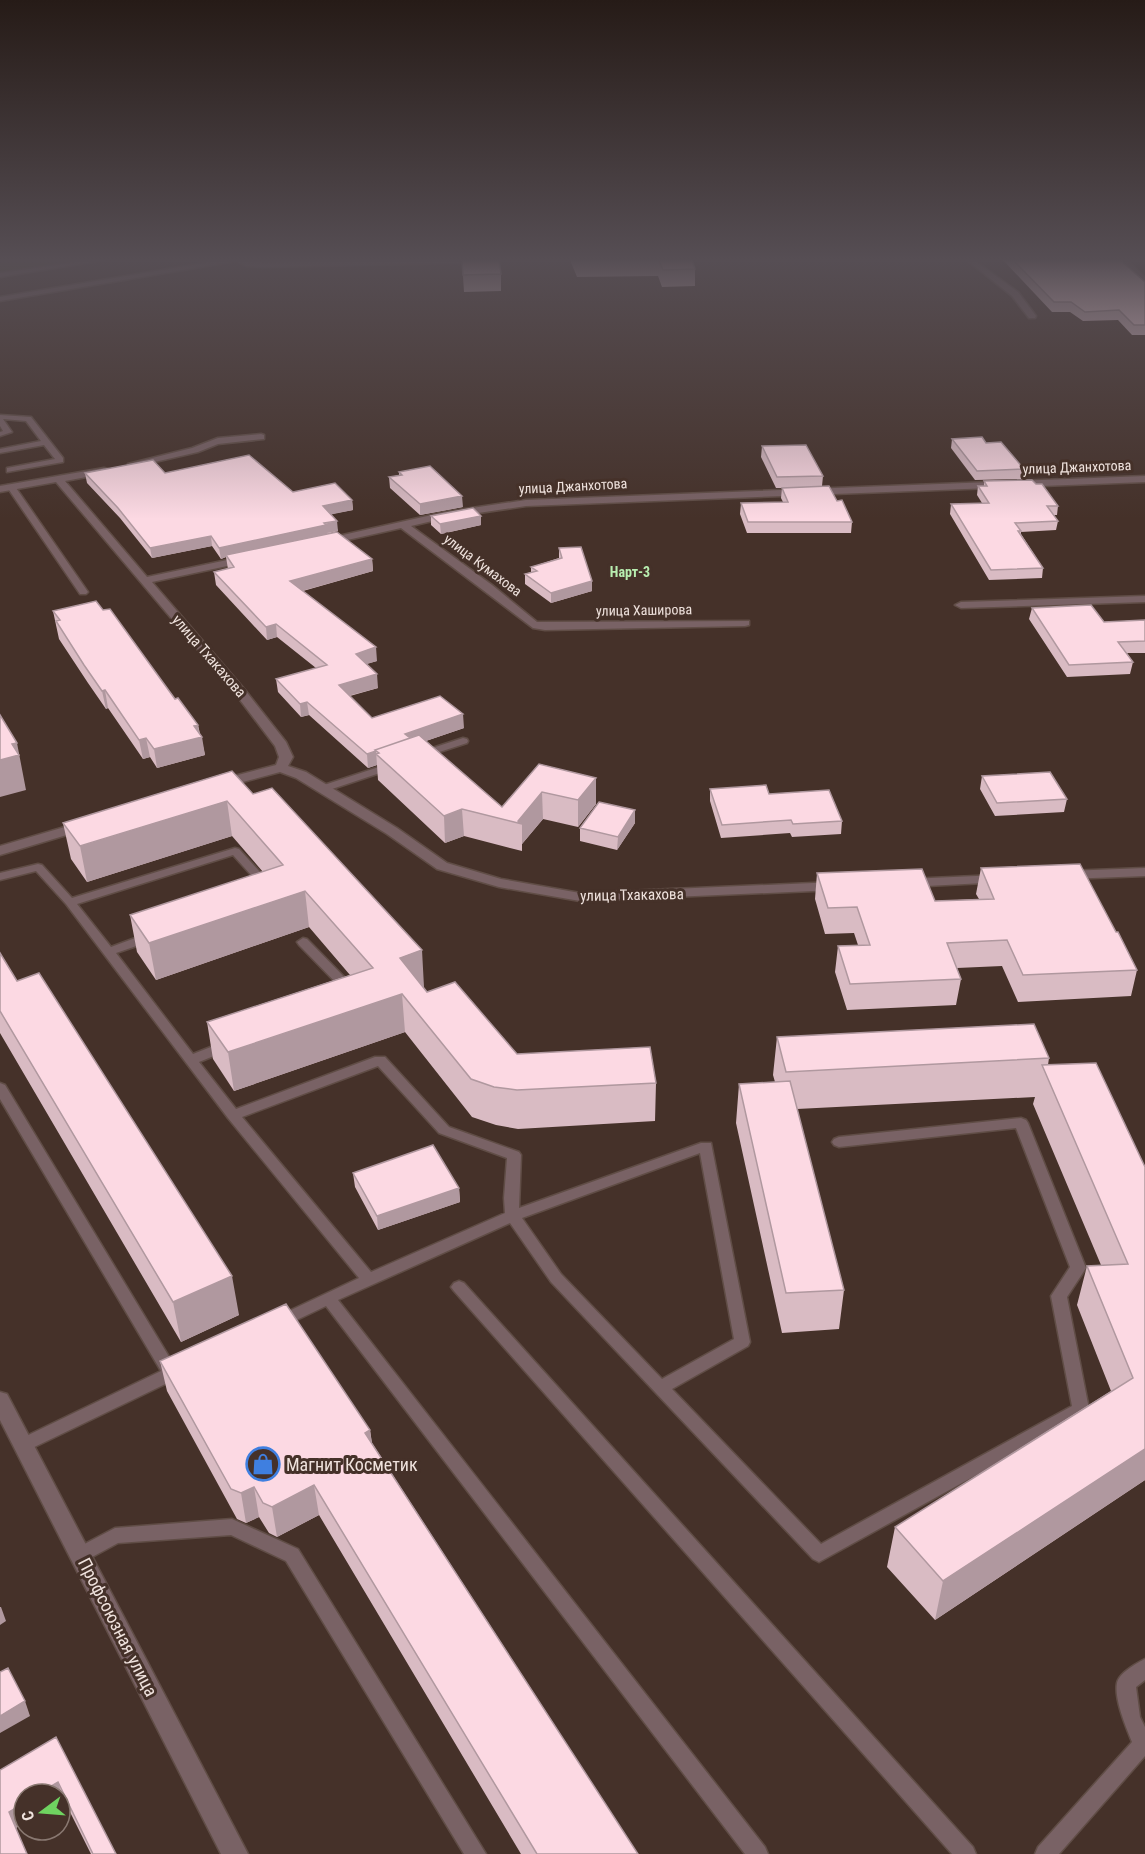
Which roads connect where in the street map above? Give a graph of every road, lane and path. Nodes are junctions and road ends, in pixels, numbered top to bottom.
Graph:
1 (0, 419) edge
2 (0, 434) edge
3 (261, 437) dead end
4 (46, 442) junction
5 (0, 451) edge
6 (125, 466) edge
7 (113, 469) edge
8 (10, 470) dead end
9 (58, 479) junction
10 (1145, 479) edge
11 (11, 488) junction
12 (0, 489) edge
13 (402, 525) junction
14 (311, 545) edge
15 (254, 557) edge
16 (144, 581) junction
17 (83, 592) dead end
18 (1145, 599) edge
19 (961, 604) dead end
20 (745, 623) dead end
21 (545, 627) joint
22 (463, 741) dead end
23 (281, 768) junction
24 (325, 788) junction
25 (203, 789) edge
26 (102, 820) edge
27 (0, 851) edge
28 (1145, 872) edge
29 (1051, 876) edge
30 (0, 877) edge
31 (1016, 878) edge
32 (899, 884) edge
33 (852, 886) edge
34 (262, 896) edge
35 (70, 902) junction
36 (163, 932) edge
37 (303, 942) dead end
38 (108, 952) junction
39 (342, 997) edge
40 (234, 1042) edge
41 (191, 1060) junction
42 (0, 1088) edge
43 (233, 1115) junction
44 (838, 1142) dead end
45 (513, 1216) junction
46 (369, 1280) junction
47 (459, 1287) dead end
48 (328, 1298) junction
49 (265, 1328) edge
50 (191, 1364) edge
51 (170, 1374) junction
52 (661, 1387) junction
53 (0, 1400) edge
54 (24, 1444) junction
55 (81, 1555) junction
56 (1145, 1668) edge
57 (1144, 1745) edge
58 (235, 1854) edge
59 (476, 1854) edge
60 (758, 1854) edge
61 (966, 1854) edge
62 (1044, 1854) edge

1 - 2 lane
1 - 4 lane
3 - 6 street
4 - 5 lane
4 - 8 lane
7 - 9 street
9 - 11 street
9 - 16 street
10 - 13 street, улица Джанхотова
11 - 12 street
11 - 17 lane
13 - 14 street, улица Джанхотова
13 - 21 street, улица Кумахова
15 - 16 street
16 - 23 street, улица Тхакахова
18 - 19 street
20 - 21 street, улица Хаширова
22 - 24 lane
23 - 24 street, улица Тхакахова
23 - 25 street
24 - 33 street, улица Тхакахова
26 - 27 street
28 - 29 street
30 - 35 lane
31 - 32 street
34 - 35 lane
35 - 38 lane
36 - 38 lane
37 - 39 lane
38 - 41 lane
40 - 41 lane
41 - 43 lane
42 - 51 lane
43 - 45 lane
43 - 46 lane
44 - 52 lane
45 - 46 lane
45 - 52 lane
45 - 52 lane
46 - 48 lane
47 - 61 lane
48 - 49 lane
48 - 60 lane
50 - 51 lane
51 - 54 lane
53 - 54 street, Профсоюзная улица
54 - 55 street, Профсоюзная улица
55 - 58 street, Профсоюзная улица
55 - 59 lane
56 - 57 lane
57 - 62 lane

